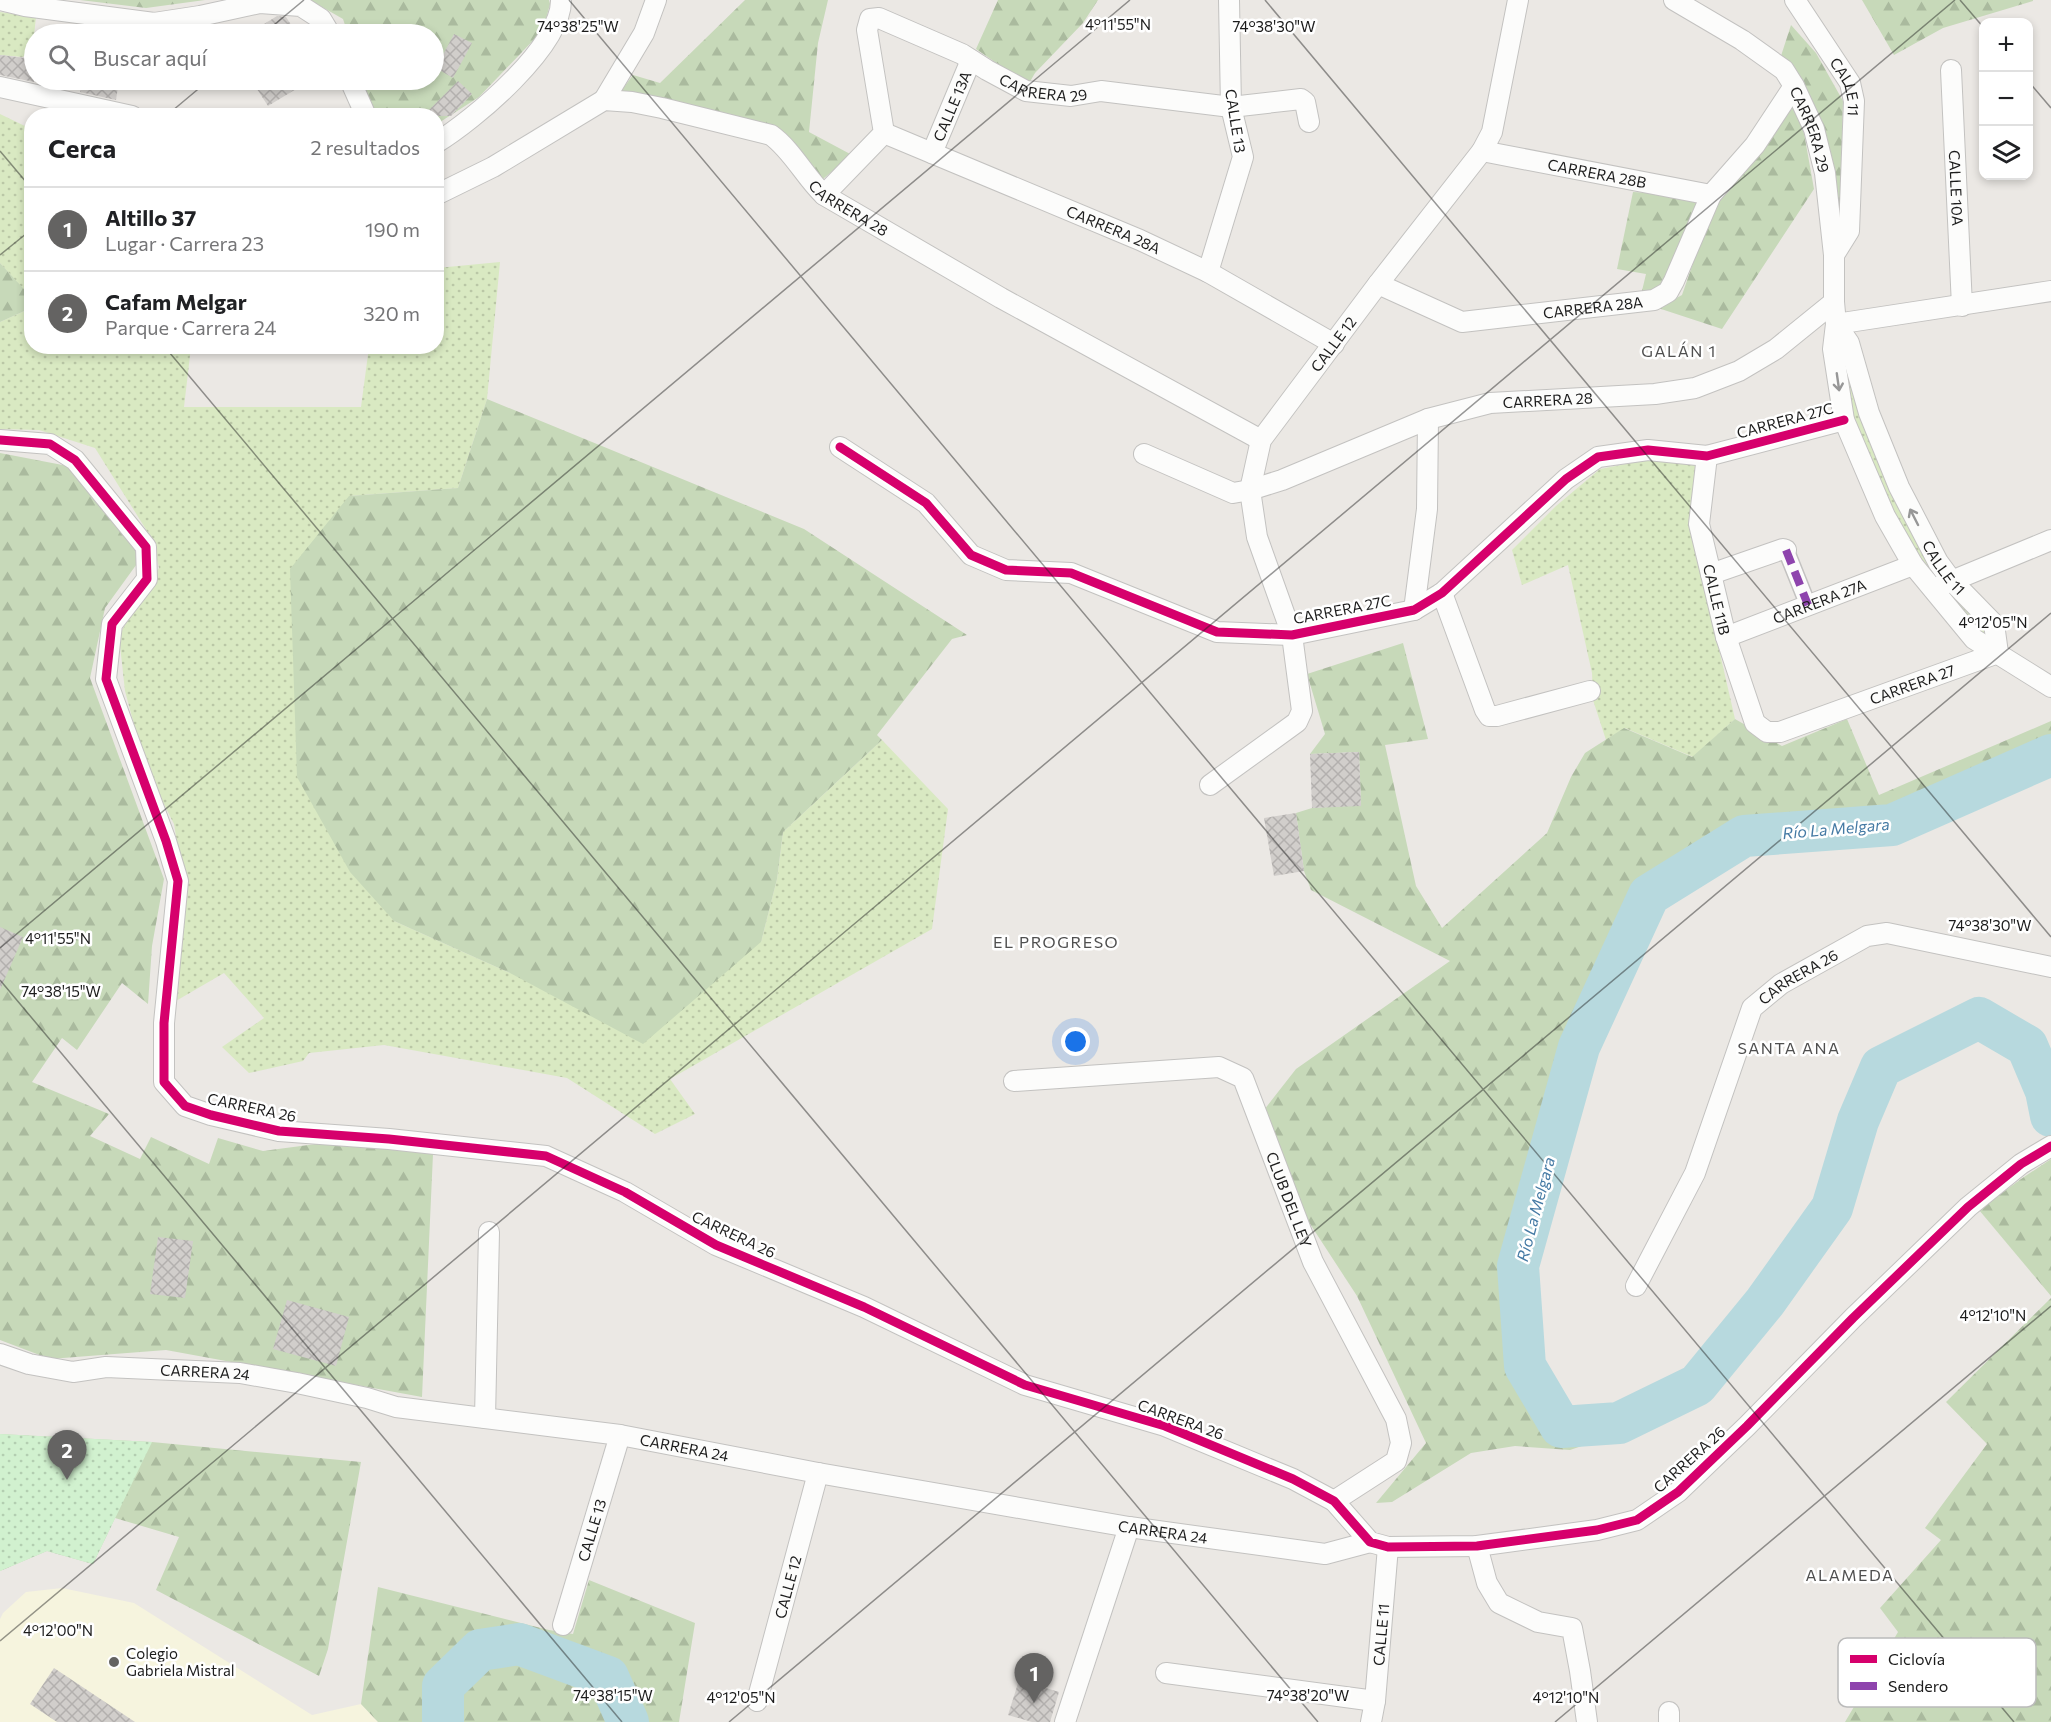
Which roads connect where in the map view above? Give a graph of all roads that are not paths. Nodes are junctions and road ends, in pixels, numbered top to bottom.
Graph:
1 (0, 0) edge
2 (561, 0) edge
3 (656, 0) edge
4 (1229, 0) edge
5 (1518, 0) edge
6 (1674, 0) edge
7 (1795, 0) edge
8 (324, 24) edge
9 (970, 60) junction
10 (1951, 70) dead end
11 (1794, 86) junction
12 (0, 87) edge
13 (354, 90) edge
14 (604, 100) junction
15 (1231, 107) junction
16 (96, 108) edge
17 (362, 108) edge
18 (1309, 122) dead end
19 (884, 133) junction
20 (444, 138) edge
21 (1482, 151) junction
22 (932, 153) junction
23 (444, 191) edge
24 (824, 195) junction
25 (1711, 195) junction
26 (1834, 255) junction
27 (1208, 272) junction
28 (1378, 284) junction
29 (2051, 291) edge
30 (1834, 302) junction
31 (1962, 306) junction
32 (1836, 324) junction
33 (1334, 344) junction
34 (1428, 418) junction
35 (1844, 420) junction
36 (0, 440) edge
37 (1261, 440) junction
38 (840, 447) dead end
39 (1143, 454) dead end
40 (1707, 456) junction
41 (1250, 490) junction
42 (2051, 540) edge
43 (1786, 550) joint
44 (1913, 565) junction
45 (1711, 573) junction
46 (1952, 581) junction
47 (1931, 588) junction
48 (1442, 593) junction
49 (1808, 605) junction
50 (1414, 610) junction
51 (1292, 635) junction
52 (1726, 637) junction
53 (1998, 653) junction
54 (2051, 687) edge
55 (1590, 692) dead end
56 (1767, 732) joint
57 (1210, 785) dead end
58 (2051, 967) edge
59 (1014, 1081) dead end
60 (2051, 1146) edge
61 (489, 1232) dead end
62 (1640, 1278) dead end
63 (0, 1354) edge
64 (485, 1418) junction
65 (620, 1435) junction
66 (818, 1473) junction
67 (1334, 1502) junction
68 (1129, 1527) junction
69 (1379, 1544) junction
70 (1477, 1546) junction
71 (563, 1625) dead end
72 (1166, 1673) dead end
73 (757, 1701) dead end
74 (1374, 1701) junction
75 (1065, 1722) edge
76 (1371, 1722) edge
77 (1587, 1722) edge

1 - 8 street
2 - 20 street
3 - 14 street
4 - 15 street, CALLE 13
5 - 21 street, CALLE 12
6 - 11 street, CARRERA 29
7 - 26 street, CALLE 11
9 - 15 street, CARRERA 29
9 - 19 street, CARRERA 29
9 - 22 street, CALLE 13A
10 - 31 street, CALLE 10A
11 - 25 street
11 - 26 street, CARRERA 29
12 - 16 street
13 - 17 street
14 - 23 street
14 - 24 street, CARRERA 28
15 - 18 street, CARRERA 29
15 - 27 street, CALLE 13
19 - 22 street, CARRERA 28A
19 - 24 street
21 - 25 street, CARRERA 28B
21 - 28 street, CALLE 12
22 - 27 street, CARRERA 28A
24 - 37 street, CARRERA 28
25 - 28 street, CARRERA 28A
26 - 30 street, CARRERA 29
27 - 33 street, CARRERA 28A
28 - 33 street, CALLE 12
29 - 31 street
30 - 32 street, CARRERA 29
30 - 34 street, CARRERA 28
31 - 32 street
32 -> 35 street, CALLE 11
46 -> 32 street, CALLE 11
33 - 37 street, CALLE 12
34 - 41 street, CARRERA 28
34 - 50 street
35 - 40 street, CARRERA 27C
35 - 44 street, CALLE 11
36 - 67 street, CARRERA 26
37 - 41 street, CALLE 12
38 - 51 street, CARRERA 27C
39 - 41 street
40 - 45 street, CALLE 11B
40 - 48 street, CARRERA 27C
41 - 51 street, CALLE 12
42 - 46 street
43 - 45 street
43 - 49 street
44 - 47 street, CALLE 11
44 - 49 street, CARRERA 27A
45 - 52 street, CALLE 11B
46 - 47 street
46 - 53 street, CALLE 11
47 - 53 street, CALLE 11
48 - 50 street, CARRERA 27C
48 - 55 street
49 - 52 street, CARRERA 27A
50 - 51 street, CARRERA 27C
51 - 57 street, CALLE 12
52 - 56 street, CALLE 11B
53 - 54 street
53 - 56 street, CARRERA 27
58 - 62 street, CARRERA 26
59 - 67 street, CLUB DEL LEY
60 - 70 street, CARRERA 26
61 - 64 street
63 - 64 street, CARRERA 24
64 - 65 street, CARRERA 24
65 - 66 street, CARRERA 24
65 - 71 street, CALLE 13
66 - 68 street, CARRERA 24
66 - 73 street, CALLE 12
67 - 69 street, CARRERA 26
68 - 69 street, CARRERA 24
68 - 75 street
69 - 70 street, CARRERA 26
69 - 74 street, CALLE 11
70 - 77 street
72 - 74 street
74 - 76 street, CALLE 11

